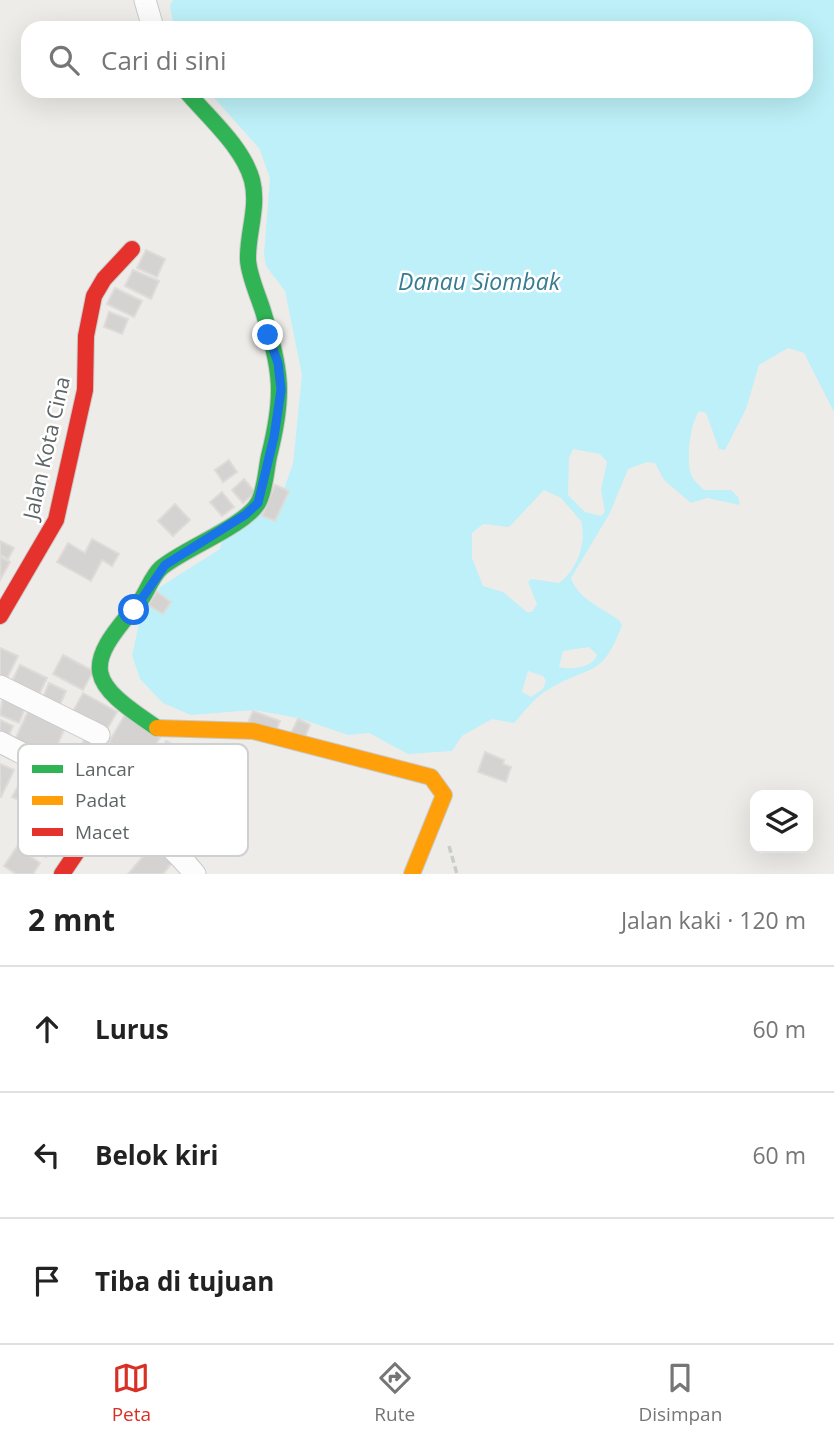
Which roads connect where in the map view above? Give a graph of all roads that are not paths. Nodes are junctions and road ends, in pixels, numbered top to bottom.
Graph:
1 (145, 0) edge
2 (151, 21) edge
3 (192, 98) edge
4 (132, 249) dead end
5 (0, 616) edge
6 (0, 686) edge
7 (99, 735) dead end
8 (0, 742) edge
9 (18, 752) edge
10 (74, 856) edge
11 (177, 856) edge
12 (62, 874) edge
13 (195, 874) edge
14 (412, 874) edge

1 - 2 street
3 - 14 street
4 - 5 street, Jalan Kota Cina
6 - 7 street
8 - 9 street
10 - 12 street
11 - 13 street

